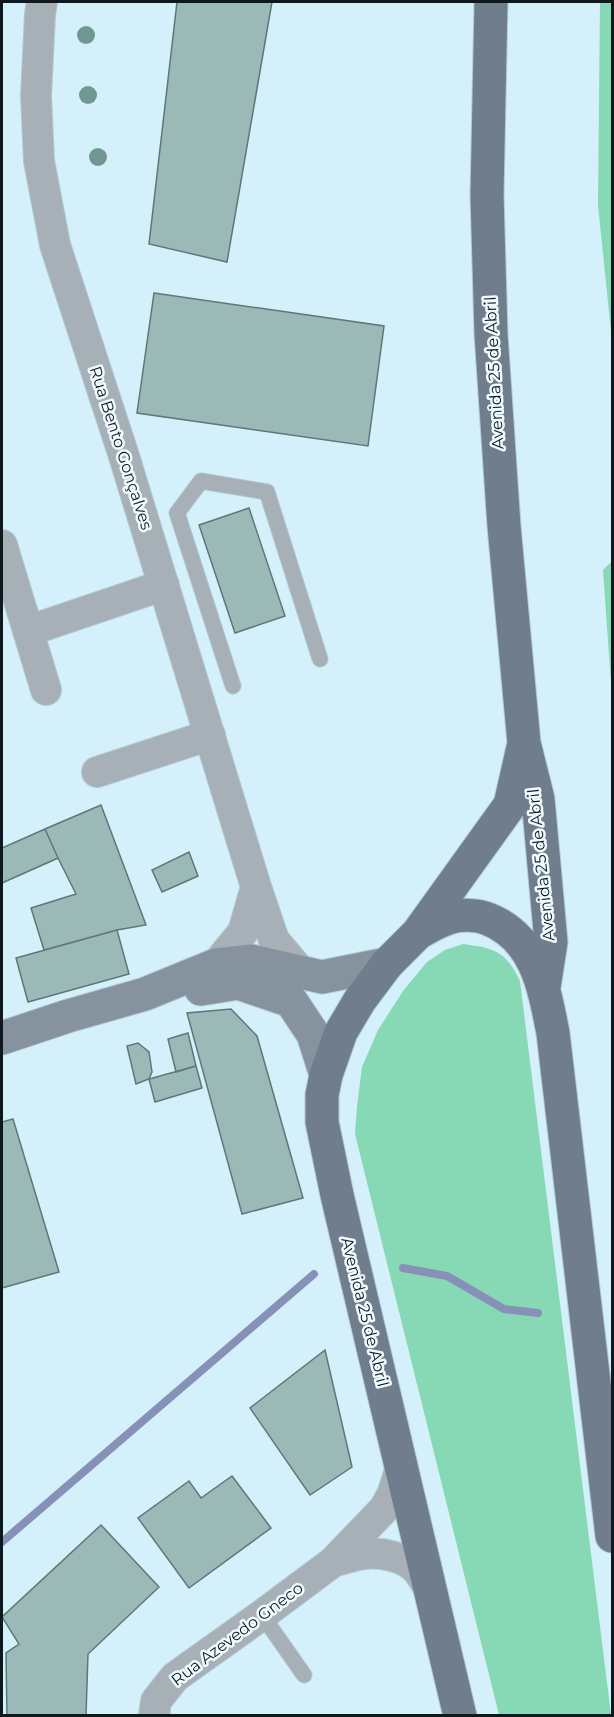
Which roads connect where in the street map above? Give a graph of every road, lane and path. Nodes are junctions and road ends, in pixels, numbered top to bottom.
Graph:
1 (491, 2) edge
2 (37, 6) edge
3 (2, 545) edge
4 (164, 585) junction
5 (28, 631) junction
6 (320, 660) dead end
7 (233, 686) dead end
8 (46, 690) dead end
9 (210, 735) junction
10 (524, 743) junction
11 (98, 772) dead end
12 (256, 887) junction
13 (418, 933) junction
14 (387, 964) junction
15 (216, 965) junction
16 (301, 972) junction
17 (544, 987) junction
18 (145, 994) junction
19 (2, 1038) edge
20 (326, 1075) junction
21 (402, 1464) junction
22 (612, 1536) edge
23 (333, 1562) junction
24 (430, 1590) junction
25 (262, 1615) junction
26 (304, 1675) dead end
27 (154, 1716) edge
28 (460, 1716) edge

1 - 10 main road, Avenida 25 de Abril
2 - 4 street, Rua Bento Gonçalves
3 - 5 street
4 - 5 street
4 - 9 street, Rua Bento Gonçalves
5 - 8 street
6 - 7 lane
9 - 11 street
9 - 12 street, Rua Bento Gonçalves
10 - 13 main road, Avenida 25 de Abril
10 - 17 main road, Avenida 25 de Abril
12 - 15 street
12 - 16 street, Rua Bento Gonçalves
13 - 14 main road, Avenida 25 de Abril
13 - 17 main road, Avenida 25 de Abril
14 - 16 street
14 - 20 main road, Avenida 25 de Abril
15 - 16 street
15 - 18 street
17 - 22 main road, Avenida 25 de Abril
18 - 19 street
18 - 20 street
20 - 21 main road, Avenida 25 de Abril
21 - 23 street, Rua Azevedo Gneco
21 - 24 main road, Avenida 25 de Abril
23 - 24 street, Rua Azevedo Gneco
23 - 25 street, Rua Azevedo Gneco
24 - 28 main road, Avenida 25 de Abril
25 - 26 lane
25 - 27 street, Rua Azevedo Gneco

